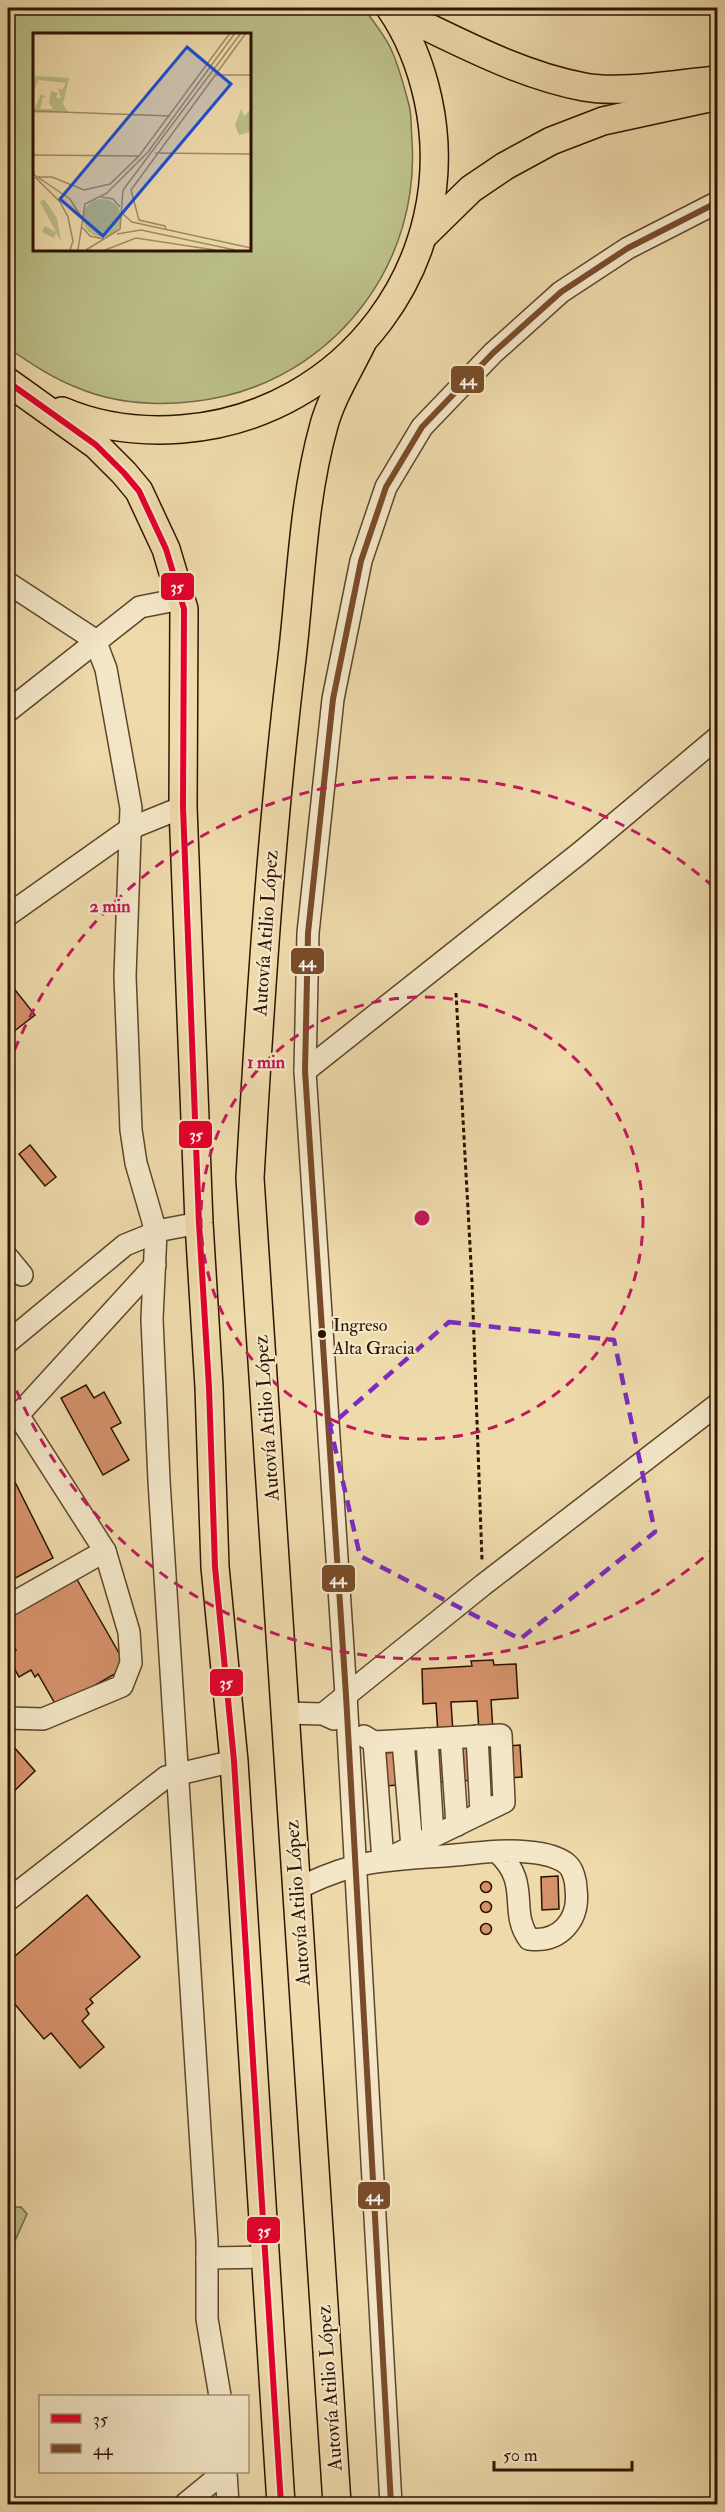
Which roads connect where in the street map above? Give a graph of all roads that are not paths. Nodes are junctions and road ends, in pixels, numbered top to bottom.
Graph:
1 (391, 9) edge
2 (717, 80) edge
3 (717, 96) edge
4 (717, 202) edge
5 (424, 235) junction
6 (362, 343) junction
7 (8, 382) edge
8 (31, 397) junction
9 (8, 583) edge
10 (181, 600) junction
11 (95, 640) junction
12 (8, 711) edge
13 (717, 737) edge
14 (183, 807) junction
15 (131, 828) junction
16 (8, 915) edge
17 (305, 1071) junction
18 (199, 1222) junction
19 (156, 1232) junction
20 (8, 1258) edge
21 (155, 1265) junction
22 (22, 1275) dead end
23 (8, 1342) edge
24 (717, 1404) edge
25 (105, 1551) junction
26 (8, 1606) edge
27 (346, 1695) junction
28 (285, 1713) junction
29 (323, 1714) junction
30 (8, 1718) edge
31 (347, 1726) junction
32 (451, 1738) junction
33 (427, 1739) junction
34 (403, 1741) junction
35 (374, 1742) junction
36 (234, 1761) junction
37 (176, 1775) junction
38 (457, 1825) junction
39 (433, 1836) junction
40 (412, 1847) junction
41 (497, 1852) junction
42 (383, 1860) junction
43 (355, 1867) junction
44 (296, 1890) junction
45 (8, 1900) edge
46 (266, 2257) junction
47 (207, 2258) junction
48 (220, 2395) edge
49 (224, 2473) edge
50 (224, 2473) edge
51 (225, 2473) edge
52 (184, 2505) edge
53 (208, 2505) edge
54 (228, 2505) edge
55 (281, 2505) edge
56 (337, 2505) edge
57 (391, 2505) edge

1 - 2 main road
1 - 5 main road, Autovía Atilio López
3 - 5 main road
4 - 17 street
5 - 6 main road, Autovía Atilio López
6 - 8 main road, Autovía Atilio López
6 - 28 main road, Autovía Atilio López
7 - 8 main road, Autovía Atilio López
8 - 10 main road, Autovía Atilio López
9 - 11 street
10 - 11 street
10 - 14 main road, Autovía Atilio López
11 - 12 street
11 - 15 street
13 - 17 street
14 - 15 street
14 - 18 main road, Autovía Atilio López
15 - 16 street
15 - 19 street
17 - 27 street
18 - 19 street
18 - 36 main road, Autovía Atilio López
19 - 21 street
19 - 23 street
20 - 22 street
21 - 25 street
21 - 37 street
24 - 27 street
25 - 26 street
25 - 30 street
27 - 29 street
27 - 31 street
28 - 29 street
28 - 44 main road, Autovía Atilio López
29 - 31 street
31 - 35 street
31 - 43 street
32 - 33 street
32 - 38 street
32 - 38 street
33 - 34 street
33 - 39 street
34 - 35 street
34 - 40 street
35 - 42 street
36 - 37 street
36 - 46 main road, Autovía Atilio López
37 - 45 street
37 - 47 street
38 - 39 street
39 - 40 street
40 - 42 street
41 - 41 street
41 - 42 street
42 - 43 street
43 - 44 street
43 - 57 street
44 - 56 main road, Autovía Atilio López
46 - 47 street
46 - 55 main road, Autovía Atilio López
47 - 48 street
49 - 52 street
50 - 53 street
51 - 54 street

